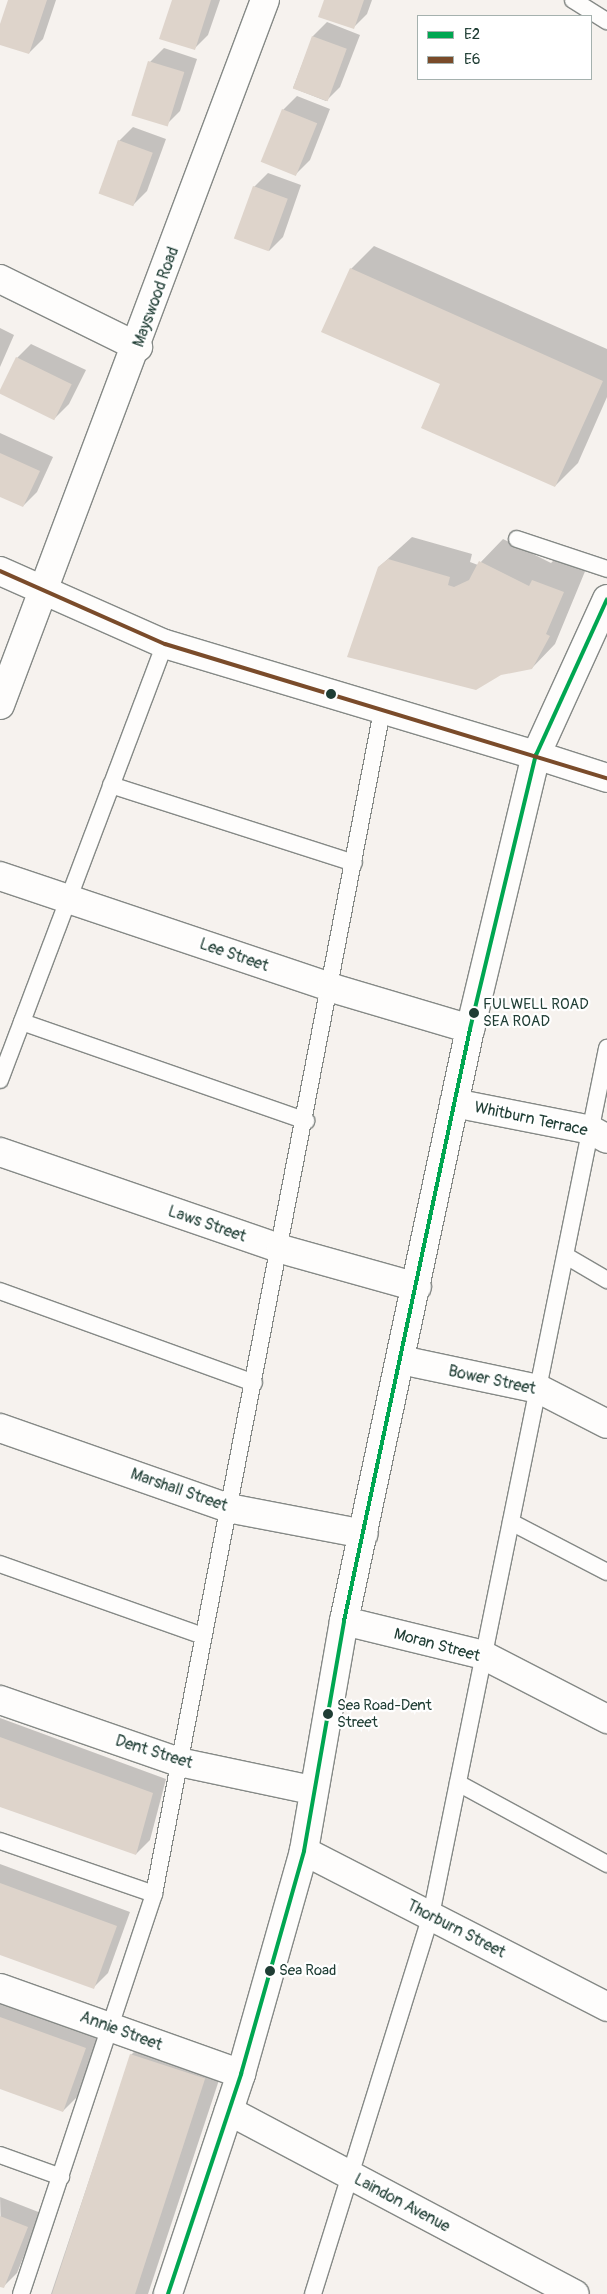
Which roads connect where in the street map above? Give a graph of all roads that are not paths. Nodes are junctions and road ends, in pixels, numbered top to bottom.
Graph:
1 (265, 0) edge
2 (573, 0) edge
3 (607, 22) edge
4 (0, 279) edge
5 (138, 347) junction
6 (517, 540) dead end
7 (607, 569) edge
8 (0, 571) edge
9 (44, 592) junction
10 (607, 599) edge
11 (165, 644) junction
12 (0, 705) edge
13 (382, 711) junction
14 (536, 755) junction
15 (607, 778) edge
16 (111, 786) junction
17 (354, 863) junction
18 (0, 876) edge
19 (68, 899) junction
20 (332, 988) junction
21 (22, 1022) junction
22 (470, 1028) junction
23 (607, 1048) edge
24 (0, 1080) edge
25 (454, 1103) junction
26 (306, 1121) junction
27 (599, 1134) edge
28 (0, 1152) edge
29 (282, 1249) junction
30 (566, 1256) junction
31 (607, 1280) edge
32 (417, 1287) junction
33 (0, 1292) edge
34 (401, 1360) junction
35 (254, 1383) junction
36 (539, 1389) junction
37 (607, 1424) edge
38 (0, 1428) edge
39 (228, 1508) junction
40 (511, 1522) junction
41 (364, 1534) junction
42 (0, 1564) edge
43 (607, 1572) edge
44 (344, 1621) junction
45 (203, 1636) junction
46 (483, 1655) junction
47 (0, 1700) edge
48 (607, 1719) edge
49 (179, 1762) junction
50 (458, 1783) junction
51 (312, 1790) junction
52 (0, 1841) edge
53 (304, 1851) junction
54 (607, 1864) edge
55 (154, 1894) junction
56 (431, 1915) junction
57 (0, 1988) edge
58 (607, 2007) edge
59 (111, 2028) junction
60 (241, 2074) junction
61 (229, 2111) junction
62 (0, 2155) edge
63 (350, 2175) junction
64 (61, 2177) junction
65 (21, 2294) edge
66 (168, 2294) edge
67 (313, 2294) edge
68 (575, 2294) edge

1 - 5 street, Mayswood Road
2 - 3 lane
4 - 5 street
5 - 9 street, Mayswood Road
6 - 7 lane
8 - 9 street
9 - 11 street
9 - 12 street, Mayswood Road
10 - 14 street
11 - 13 street
11 - 16 lane
13 - 14 street
13 - 17 lane
14 - 15 street
14 - 22 street
16 - 17 lane
16 - 19 lane
17 - 20 lane
18 - 19 street, Lee Street
19 - 20 street, Lee Street
19 - 21 lane
20 - 22 street, Lee Street
20 - 26 lane
21 - 24 lane
21 - 26 lane
22 - 25 street
23 - 27 lane
25 - 27 street, Whitburn Terrace
25 - 32 street
26 - 29 lane
27 - 30 lane
28 - 29 street, Laws Street
29 - 32 street, Laws Street
29 - 35 lane
30 - 31 lane
30 - 36 lane
32 - 34 street
33 - 35 lane
34 - 36 street, Bower Street
34 - 41 street
35 - 39 lane
36 - 37 street, Bower Street
36 - 40 lane
38 - 39 street, Marshall Street
39 - 41 street, Marshall Street
39 - 45 lane
40 - 43 lane
40 - 46 lane
41 - 44 street
42 - 45 lane
44 - 46 street, Moran Street
44 - 51 street
45 - 49 lane
46 - 48 street, Moran Street
46 - 50 lane
47 - 49 street, Dent Street
49 - 51 street, Dent Street
49 - 55 lane
50 - 54 lane
50 - 56 lane
51 - 53 street
52 - 55 lane
53 - 56 street, Thorburn Street
53 - 60 street
55 - 59 lane
56 - 58 street, Thorburn Street
56 - 63 lane
57 - 59 street, Annie Street
59 - 60 street, Annie Street
59 - 64 lane
60 - 61 street
61 - 63 street, Laindon Avenue
61 - 66 street
62 - 64 lane
63 - 67 lane
63 - 68 street, Laindon Avenue
64 - 65 lane

